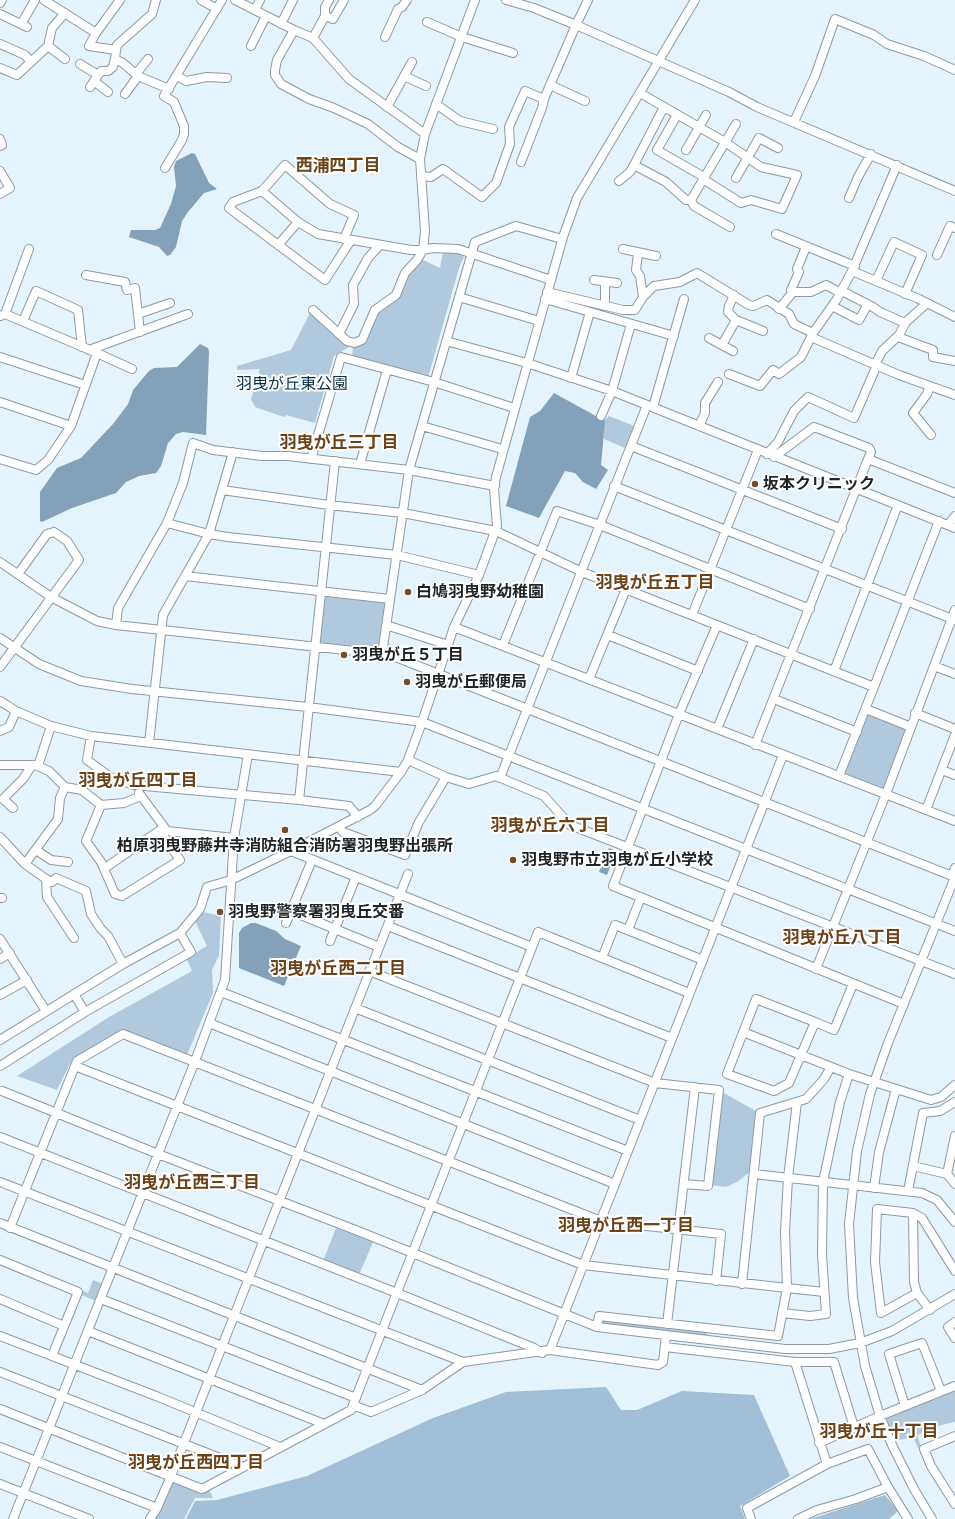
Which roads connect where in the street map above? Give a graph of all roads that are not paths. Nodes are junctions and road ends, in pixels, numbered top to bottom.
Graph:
1 (2, 0) edge
2 (36, 0) edge
3 (44, 0) edge
4 (120, 0) edge
5 (156, 0) edge
6 (201, 0) edge
7 (222, 0) edge
8 (235, 0) edge
9 (260, 0) edge
10 (293, 0) edge
11 (329, 0) edge
12 (344, 0) edge
13 (407, 0) edge
14 (475, 0) edge
15 (506, 0) edge
16 (588, 0) edge
17 (695, 0) edge
18 (0, 3) edge
19 (217, 9) junction
20 (255, 10) junction
21 (65, 13) junction
22 (0, 14) edge
23 (266, 16) junction
24 (325, 16) junction
25 (427, 22) dead end
26 (281, 24) junction
27 (576, 25) junction
28 (294, 30) junction
29 (96, 32) junction
30 (385, 37) dead end
31 (462, 37) junction
32 (313, 38) junction
33 (0, 44) edge
34 (48, 46) junction
35 (251, 46) dead end
36 (116, 50) junction
37 (513, 53) dead end
38 (65, 59) dead end
39 (115, 59) junction
40 (148, 59) dead end
41 (659, 61) junction
42 (31, 62) junction
43 (412, 62) dead end
44 (80, 64) dead end
45 (0, 68) edge
46 (955, 70) edge
47 (137, 75) junction
48 (177, 76) junction
49 (404, 76) junction
50 (227, 78) dead end
51 (94, 81) junction
52 (550, 85) junction
53 (426, 86) dead end
54 (169, 90) junction
55 (108, 92) dead end
56 (640, 93) junction
57 (125, 94) dead end
58 (544, 99) junction
59 (585, 101) dead end
60 (436, 104) junction
61 (387, 107) junction
62 (664, 107) junction
63 (677, 115) junction
64 (706, 115) dead end
65 (794, 122) junction
66 (736, 124) dead end
67 (699, 127) junction
68 (493, 129) dead end
69 (426, 134) junction
70 (0, 139) edge
71 (725, 142) junction
72 (0, 146) edge
73 (778, 148) dead end
74 (686, 150) dead end
75 (871, 154) junction
76 (747, 158) junction
77 (420, 160) junction
78 (521, 162) dead end
79 (634, 165) junction
80 (897, 166) junction
81 (165, 168) dead end
82 (0, 171) edge
83 (421, 176) junction
84 (703, 178) junction
85 (736, 178) dead end
86 (619, 181) dead end
87 (262, 191) junction
88 (955, 191) edge
89 (0, 194) edge
90 (849, 198) dead end
91 (690, 200) junction
92 (298, 222) junction
93 (730, 228) dead end
94 (955, 228) edge
95 (776, 234) dead end
96 (562, 239) junction
97 (348, 240) junction
98 (278, 244) junction
99 (380, 245) junction
100 (806, 247) junction
101 (29, 249) dead end
102 (624, 249) dead end
103 (423, 250) junction
104 (638, 253) junction
105 (471, 254) junction
106 (937, 255) dead end
107 (656, 256) dead end
108 (854, 269) junction
109 (86, 275) dead end
110 (550, 280) junction
111 (594, 280) dead end
112 (876, 281) junction
113 (605, 282) junction
114 (617, 283) dead end
115 (793, 292) junction
116 (842, 292) junction
117 (905, 294) junction
118 (734, 295) junction
119 (546, 296) junction
120 (643, 297) junction
121 (459, 298) junction
122 (684, 299) dead end
123 (170, 303) dead end
124 (868, 304) junction
125 (926, 304) junction
126 (605, 306) junction
127 (832, 306) junction
128 (779, 309) junction
129 (313, 310) dead end
130 (590, 312) junction
131 (138, 314) junction
132 (188, 314) dead end
133 (3, 315) edge
134 (954, 315) edge
135 (736, 320) junction
136 (23, 321) junction
137 (539, 321) junction
138 (631, 324) junction
139 (905, 324) junction
140 (763, 331) dead end
141 (140, 332) junction
142 (339, 334) junction
143 (812, 335) junction
144 (674, 336) junction
145 (898, 337) junction
146 (709, 338) dead end
147 (446, 341) junction
148 (722, 345) junction
149 (89, 350) junction
150 (734, 351) dead end
151 (0, 357) edge
152 (955, 361) edge
153 (527, 363) junction
154 (876, 365) junction
155 (132, 368) dead end
156 (387, 370) junction
157 (729, 374) dead end
158 (571, 378) junction
159 (434, 382) junction
160 (718, 382) dead end
161 (85, 385) junction
162 (930, 386) junction
163 (612, 391) junction
164 (955, 395) edge
165 (0, 402) edge
166 (650, 406) junction
167 (514, 408) junction
168 (601, 416) dead end
169 (71, 426) junction
170 (422, 426) junction
171 (699, 426) junction
172 (931, 435) dead end
173 (631, 446) junction
174 (502, 449) junction
175 (758, 450) junction
176 (233, 452) junction
177 (770, 455) junction
178 (311, 459) junction
179 (868, 459) junction
180 (0, 460) edge
181 (335, 461) junction
182 (360, 464) junction
183 (409, 470) junction
184 (495, 486) junction
185 (614, 486) junction
186 (856, 489) junction
187 (222, 490) junction
188 (742, 490) junction
189 (955, 493) edge
190 (329, 505) junction
191 (898, 505) junction
192 (403, 513) junction
193 (955, 516) edge
194 (939, 521) junction
195 (167, 523) junction
196 (600, 525) junction
197 (951, 526) edge
198 (842, 529) junction
199 (726, 530) junction
200 (496, 531) junction
201 (209, 534) junction
202 (327, 547) junction
203 (540, 553) junction
204 (397, 555) junction
205 (0, 562) edge
206 (825, 569) junction
207 (710, 570) junction
208 (582, 572) junction
209 (18, 574) junction
210 (478, 575) junction
211 (185, 576) junction
212 (867, 585) junction
213 (626, 589) junction
214 (322, 592) junction
215 (50, 598) junction
216 (390, 599) junction
217 (908, 601) junction
218 (810, 609) junction
219 (955, 610) edge
220 (692, 615) junction
221 (953, 619) edge
222 (116, 625) junction
223 (386, 625) junction
224 (717, 625) junction
225 (454, 627) junction
226 (160, 629) junction
227 (608, 635) junction
228 (0, 638) edge
229 (754, 639) junction
230 (448, 645) junction
231 (503, 645) junction
232 (316, 647) junction
233 (14, 648) junction
234 (382, 654) junction
235 (792, 654) junction
236 (545, 662) junction
237 (934, 666) junction
238 (0, 667) edge
239 (698, 670) junction
240 (834, 671) junction
241 (437, 673) junction
242 (955, 674) edge
243 (589, 679) junction
244 (874, 687) junction
245 (153, 691) junction
246 (774, 699) junction
247 (0, 701) edge
248 (308, 707) junction
249 (527, 708) junction
250 (866, 709) junction
251 (16, 711) junction
252 (916, 713) junction
253 (679, 714) junction
254 (422, 722) junction
255 (51, 726) junction
256 (911, 727) junction
257 (955, 728) edge
258 (717, 729) junction
259 (0, 731) edge
260 (856, 732) junction
261 (955, 735) edge
262 (91, 736) junction
263 (149, 743) junction
264 (756, 745) junction
265 (248, 754) junction
266 (509, 755) junction
267 (783, 755) junction
268 (303, 760) junction
269 (408, 760) junction
270 (661, 761) junction
271 (0, 765) edge
272 (35, 766) junction
273 (942, 770) junction
274 (401, 772) junction
275 (955, 775) edge
276 (839, 776) junction
277 (446, 777) junction
278 (500, 778) junction
279 (134, 785) junction
280 (65, 787) junction
281 (886, 794) junction
282 (241, 795) junction
283 (141, 796) junction
284 (299, 800) junction
285 (766, 802) junction
286 (102, 805) junction
287 (13, 808) dead end
288 (644, 808) junction
289 (926, 810) junction
290 (358, 817) junction
291 (955, 821) edge
292 (339, 827) junction
293 (162, 829) junction
294 (0, 837) edge
295 (234, 838) junction
296 (866, 842) junction
297 (628, 847) junction
298 (747, 848) junction
299 (36, 850) junction
300 (291, 851) junction
301 (312, 860) junction
302 (68, 862) dead end
303 (25, 864) junction
304 (104, 868) junction
305 (408, 874) dead end
306 (954, 874) edge
307 (356, 877) junction
308 (46, 879) junction
309 (232, 880) junction
310 (731, 888) junction
311 (848, 888) junction
312 (400, 895) junction
313 (641, 897) junction
314 (291, 911) junction
315 (286, 923) dead end
316 (936, 923) junction
317 (388, 926) junction
318 (716, 927) junction
319 (832, 927) junction
320 (335, 928) junction
321 (628, 930) junction
322 (955, 931) edge
323 (180, 933) junction
324 (74, 938) dead end
325 (0, 939) edge
326 (330, 941) dead end
327 (379, 946) junction
328 (532, 947) junction
329 (10, 953) junction
330 (602, 958) junction
331 (0, 960) edge
332 (703, 960) junction
333 (921, 962) junction
334 (123, 964) junction
335 (816, 969) junction
336 (369, 971) junction
337 (955, 974) edge
338 (520, 978) junction
339 (27, 980) junction
340 (853, 984) junction
341 (221, 992) junction
342 (690, 993) junction
343 (74, 994) junction
344 (0, 996) edge
345 (904, 1004) junction
346 (355, 1008) junction
347 (46, 1011) junction
348 (85, 1012) junction
349 (503, 1022) junction
350 (815, 1022) junction
351 (209, 1023) junction
352 (743, 1032) junction
353 (672, 1038) junction
354 (0, 1040) edge
355 (342, 1040) junction
356 (802, 1055) junction
357 (194, 1061) junction
358 (488, 1061) junction
359 (0, 1066) edge
360 (75, 1066) junction
361 (831, 1067) junction
362 (330, 1071) junction
363 (849, 1074) junction
364 (874, 1082) junction
365 (655, 1083) junction
366 (955, 1085) edge
367 (695, 1088) junction
368 (896, 1089) junction
369 (2, 1091) dead end
370 (476, 1091) junction
371 (797, 1102) junction
372 (955, 1102) edge
373 (177, 1106) junction
374 (315, 1108) junction
375 (56, 1113) junction
376 (640, 1120) junction
377 (464, 1123) junction
378 (955, 1136) edge
379 (0, 1137) edge
380 (628, 1152) junction
381 (40, 1153) junction
382 (298, 1153) junction
383 (158, 1154) junction
384 (449, 1162) junction
385 (913, 1166) junction
386 (754, 1174) junction
387 (947, 1174) junction
388 (788, 1178) junction
389 (0, 1182) edge
390 (823, 1182) junction
391 (615, 1184) junction
392 (684, 1184) junction
393 (955, 1184) edge
394 (852, 1186) junction
395 (874, 1188) junction
396 (25, 1191) junction
397 (908, 1191) junction
398 (142, 1193) junction
399 (279, 1200) junction
400 (432, 1207) junction
401 (913, 1213) junction
402 (600, 1221) junction
403 (955, 1222) edge
404 (0, 1224) edge
405 (10, 1228) junction
406 (679, 1229) junction
407 (127, 1231) junction
408 (263, 1240) junction
409 (413, 1253) junction
410 (0, 1260) edge
411 (583, 1265) junction
412 (113, 1268) junction
413 (955, 1271) edge
414 (672, 1276) junction
415 (248, 1279) junction
416 (716, 1281) junction
417 (742, 1284) junction
418 (787, 1288) junction
419 (824, 1292) junction
420 (397, 1293) junction
421 (917, 1293) junction
422 (955, 1294) edge
423 (101, 1298) junction
424 (0, 1299) edge
425 (930, 1310) junction
426 (563, 1313) junction
427 (782, 1313) junction
428 (233, 1316) junction
429 (955, 1322) edge
430 (667, 1324) junction
431 (64, 1326) junction
432 (597, 1327) junction
433 (711, 1328) junction
434 (88, 1331) junction
435 (382, 1331) junction
436 (0, 1336) edge
437 (666, 1336) junction
438 (955, 1338) edge
439 (709, 1340) junction
440 (860, 1342) junction
441 (222, 1345) junction
442 (665, 1347) junction
443 (546, 1351) junction
444 (52, 1356) junction
445 (463, 1362) junction
446 (795, 1362) junction
447 (74, 1366) junction
448 (368, 1368) junction
449 (0, 1372) edge
450 (209, 1378) junction
451 (955, 1386) edge
452 (422, 1390) junction
453 (941, 1391) junction
454 (61, 1397) junction
455 (354, 1401) junction
456 (905, 1406) junction
457 (0, 1409) edge
458 (195, 1413) junction
459 (880, 1416) junction
460 (324, 1424) junction
461 (854, 1427) junction
462 (49, 1429) junction
463 (955, 1436) edge
464 (819, 1443) junction
465 (183, 1444) junction
466 (0, 1447) edge
467 (280, 1447) junction
468 (36, 1461) junction
469 (827, 1464) junction
470 (243, 1467) junction
471 (171, 1476) junction
472 (0, 1484) edge
473 (888, 1487) junction
474 (23, 1494) junction
475 (955, 1504) edge
476 (158, 1508) junction
477 (13, 1519) edge
478 (89, 1519) edge
479 (150, 1519) edge
480 (751, 1519) edge
481 (798, 1519) edge
482 (908, 1519) edge
483 (932, 1519) edge

1 - 18 street
2 - 22 street
3 - 21 street
4 - 29 street
5 - 36 street
6 - 19 street
7 - 19 street
8 - 20 street
9 - 20 street
10 - 26 street
11 - 24 street
12 - 24 street
13 - 30 street
14 - 31 street
15 - 27 street
16 - 27 street
17 - 41 street
19 - 48 street
20 - 23 street
21 - 29 street
21 - 34 street
23 - 26 street
23 - 35 street
24 - 32 street
25 - 31 street
26 - 28 street
27 - 41 street
27 - 52 street
28 - 32 street
28 - 77 street
29 - 36 street
31 - 37 street
31 - 60 street
32 - 61 street
33 - 42 street
34 - 38 street
34 - 42 street
36 - 39 street
39 - 47 street
39 - 51 street
40 - 47 street
41 - 56 street
41 - 65 street
42 - 45 street
43 - 49 street
44 - 51 street
46 - 65 street
47 - 54 street
47 - 57 street
48 - 50 street
48 - 54 street
49 - 53 street
49 - 61 street
51 - 55 street
52 - 58 street
52 - 59 street
54 - 81 street
56 - 62 street
56 - 96 street
58 - 78 street
58 - 83 street
60 - 68 street
60 - 69 street
61 - 69 street
62 - 63 street
62 - 79 street
63 - 67 street
63 - 84 street
64 - 67 street
65 - 75 street
66 - 71 street
67 - 71 street
67 - 74 street
69 - 77 street
70 - 72 street
71 - 76 street
71 - 84 street
73 - 76 street
75 - 80 street
75 - 90 street
76 - 84 street
76 - 85 street
77 - 83 street
79 - 86 street
79 - 91 street
80 - 88 street
80 - 108 street
82 - 89 street
83 - 103 street
84 - 91 street
87 - 92 street
87 - 97 street
87 - 98 street
91 - 93 street
92 - 97 street
92 - 98 street
94 - 106 street
95 - 100 street
96 - 105 street
96 - 110 street
97 - 98 street
97 - 99 street
99 - 103 street
99 - 142 street
100 - 108 street
100 - 115 street
101 - 133 street
102 - 104 street
103 - 105 street
103 - 142 street
104 - 107 street
104 - 120 street
105 - 110 street
105 - 121 street
108 - 112 street
108 - 116 street
109 - 131 street
110 - 119 street
111 - 113 street
112 - 117 street
112 - 117 street
113 - 114 street
113 - 126 street
115 - 116 street
115 - 128 street
116 - 124 street
116 - 127 street
117 - 125 street
118 - 120 street
118 - 128 street
118 - 135 street
119 - 126 street
119 - 130 street
119 - 137 street
120 - 126 street
121 - 137 street
121 - 147 street
122 - 144 street
123 - 131 street
124 - 127 street
124 - 139 street
125 - 134 street
125 - 139 street
127 - 143 street
128 - 143 street
129 - 142 street
130 - 138 street
130 - 158 street
131 - 141 street
132 - 141 street
133 - 136 street
135 - 140 street
135 - 148 street
136 - 149 street
136 - 149 street
137 - 153 street
138 - 144 street
138 - 163 street
139 - 145 street
141 - 149 street
143 - 154 street
143 - 157 street
144 - 166 street
145 - 152 street
145 - 154 street
146 - 148 street
147 - 153 street
147 - 159 street
148 - 150 street
149 - 155 street
149 - 161 street
151 - 161 street
153 - 158 street
153 - 167 street
154 - 162 street
154 - 177 street
156 - 159 street
156 - 178 street
156 - 182 street
158 - 163 street
159 - 167 street
159 - 170 street
160 - 171 street
161 - 169 street
162 - 164 street
162 - 172 street
163 - 166 street
163 - 168 street
165 - 169 street
166 - 171 street
166 - 173 street
167 - 174 street
169 - 180 street
170 - 174 street
170 - 183 street
171 - 175 street
173 - 185 street
173 - 188 street
174 - 184 street
175 - 177 street
175 - 188 street
176 - 178 street
176 - 187 street
176 - 195 street
177 - 179 street
177 - 186 street
178 - 181 street
179 - 186 street
179 - 189 street
181 - 182 street
181 - 190 street
182 - 183 street
183 - 184 street
183 - 192 street
184 - 200 street
185 - 196 street
185 - 199 street
186 - 191 street
186 - 198 street
187 - 190 street
187 - 201 street
188 - 198 street
188 - 199 street
190 - 192 street
190 - 202 street
191 - 194 street
191 - 212 street
192 - 200 street
192 - 204 street
193 - 197 street
194 - 197 street
194 - 217 street
195 - 201 street
195 - 222 street
196 - 203 street
196 - 207 street
196 - 208 street
198 - 206 street
199 - 206 street
199 - 207 street
200 - 203 street
200 - 210 street
201 - 202 street
201 - 211 street
202 - 204 street
202 - 214 street
203 - 208 street
203 - 231 street
204 - 210 street
204 - 216 street
205 - 209 street
206 - 212 street
206 - 218 street
207 - 218 street
207 - 220 street
208 - 213 street
208 - 236 street
209 - 215 street
209 - 215 street
210 - 225 street
211 - 214 street
211 - 226 street
212 - 217 street
212 - 240 street
213 - 220 street
213 - 227 street
214 - 216 street
214 - 232 street
215 - 222 street
215 - 233 street
216 - 223 street
217 - 221 street
217 - 244 street
218 - 235 street
219 - 221 street
220 - 224 street
221 - 237 street
222 - 226 street
223 - 230 street
223 - 234 street
224 - 229 street
224 - 239 street
225 - 230 street
225 - 231 street
226 - 232 street
226 - 245 street
227 - 239 street
227 - 243 street
228 - 233 street
229 - 235 street
229 - 258 street
230 - 241 street
231 - 236 street
232 - 234 street
232 - 248 street
233 - 238 street
233 - 245 street
234 - 241 street
235 - 240 street
235 - 246 street
236 - 243 street
236 - 249 street
237 - 242 street
237 - 252 street
239 - 253 street
240 - 244 street
241 - 249 street
241 - 254 street
243 - 253 street
244 - 250 street
245 - 248 street
245 - 263 street
246 - 260 street
246 - 264 street
247 - 251 street
248 - 254 street
248 - 268 street
249 - 266 street
249 - 270 street
250 - 256 street
250 - 260 street
251 - 255 street
251 - 259 street
252 - 256 street
252 - 257 street
253 - 258 street
253 - 270 street
254 - 266 street
254 - 269 street
255 - 262 street
255 - 272 street
256 - 281 street
258 - 264 street
260 - 276 street
261 - 273 street
262 - 263 street
262 - 279 street
263 - 265 street
264 - 267 street
265 - 268 street
265 - 282 street
266 - 278 street
266 - 288 street
267 - 276 street
267 - 285 street
268 - 274 street
268 - 284 street
269 - 274 street
269 - 277 street
270 - 285 street
270 - 288 street
271 - 272 street
272 - 280 street
272 - 287 street
273 - 275 street
273 - 289 street
274 - 290 street
276 - 281 street
277 - 278 street
277 - 292 street
278 - 297 street
279 - 282 street
279 - 283 street
280 - 286 street
280 - 299 street
281 - 289 street
281 - 296 street
282 - 284 street
282 - 295 street
283 - 286 street
283 - 293 street
284 - 290 street
285 - 296 street
285 - 298 street
286 - 304 street
288 - 297 street
288 - 298 street
289 - 291 street
290 - 292 street
292 - 300 street
293 - 295 street
293 - 304 street
293 - 304 street
294 - 303 street
295 - 309 street
296 - 306 street
296 - 311 street
297 - 310 street
297 - 313 street
298 - 310 street
298 - 311 street
299 - 302 street
299 - 303 street
300 - 301 street
300 - 309 street
301 - 307 street
301 - 314 street
303 - 308 street
305 - 312 street
306 - 316 street
307 - 312 street
307 - 320 street
308 - 324 street
308 - 334 street
309 - 323 street
309 - 341 street
310 - 318 street
310 - 319 street
311 - 316 street
311 - 319 street
312 - 317 street
312 - 328 street
313 - 318 street
313 - 321 street
314 - 315 street
314 - 320 street
316 - 322 street
316 - 333 street
317 - 327 street
317 - 338 street
318 - 332 street
318 - 335 street
319 - 333 street
319 - 335 street
320 - 326 street
320 - 327 street
321 - 330 street
321 - 332 street
323 - 334 street
323 - 348 street
325 - 329 street
327 - 336 street
328 - 330 street
328 - 338 street
329 - 331 street
329 - 339 street
330 - 342 street
332 - 342 street
333 - 337 street
333 - 345 street
334 - 343 street
335 - 340 street
336 - 346 street
336 - 349 street
338 - 349 street
338 - 353 street
339 - 344 street
339 - 347 street
340 - 345 street
340 - 350 street
341 - 351 street
341 - 355 street
342 - 353 street
343 - 347 street
343 - 348 street
345 - 364 street
346 - 355 street
346 - 358 street
347 - 354 street
348 - 359 street
349 - 358 street
349 - 365 street
350 - 352 street
350 - 356 street
351 - 357 street
351 - 362 street
352 - 356 street
352 - 356 street
353 - 365 street
355 - 362 street
355 - 370 street
356 - 361 street
357 - 360 street
357 - 373 street
357 - 374 street
358 - 370 street
358 - 376 street
360 - 373 street
360 - 375 street
361 - 363 street
361 - 371 street
362 - 374 street
362 - 377 street
363 - 364 street
363 - 390 street
364 - 368 street
364 - 394 street
365 - 367 street
365 - 376 street
366 - 368 street
367 - 392 street
367 - 392 street
368 - 395 street
369 - 375 street
370 - 377 street
370 - 380 street
371 - 386 street
371 - 388 street
372 - 385 street
373 - 382 street
373 - 383 street
374 - 382 street
374 - 384 street
375 - 381 street
375 - 383 street
376 - 380 street
377 - 384 street
377 - 391 street
378 - 387 street
379 - 381 street
380 - 391 street
381 - 396 street
381 - 398 street
382 - 399 street
382 - 400 street
383 - 398 street
383 - 399 street
384 - 400 street
384 - 402 street
385 - 387 street
385 - 397 street
386 - 388 street
386 - 417 street
387 - 393 street
388 - 390 street
388 - 418 street
389 - 396 street
390 - 394 street
390 - 419 street
391 - 402 street
392 - 406 street
394 - 395 street
394 - 440 street
395 - 397 street
396 - 405 street
396 - 407 street
397 - 403 street
398 - 407 street
398 - 408 street
399 - 408 street
399 - 409 street
400 - 409 street
400 - 411 street
401 - 413 street
401 - 421 street
401 - 421 street
402 - 406 street
402 - 411 street
404 - 405 street
405 - 412 street
406 - 414 street
406 - 416 street
407 - 412 street
407 - 415 street
408 - 415 street
408 - 420 street
409 - 420 street
409 - 426 street
410 - 431 street
411 - 414 street
411 - 426 street
412 - 423 street
412 - 428 street
414 - 416 street
414 - 430 street
415 - 428 street
415 - 435 street
416 - 417 street
417 - 418 street
418 - 419 street
418 - 427 street
419 - 427 street
420 - 435 street
420 - 443 street
421 - 425 street
422 - 425 street
423 - 434 street
423 - 441 street
424 - 431 street
425 - 440 street
426 - 432 street
426 - 443 street
427 - 433 street
428 - 441 street
428 - 448 street
429 - 438 street
430 - 432 street
430 - 433 street
431 - 444 street
432 - 437 street
433 - 439 street
434 - 447 street
434 - 450 street
435 - 445 street
435 - 448 street
436 - 444 street
437 - 439 street
437 - 442 street
439 - 440 street
440 - 459 street
441 - 450 street
441 - 455 street
442 - 443 street
442 - 446 street
443 - 445 street
444 - 447 street
445 - 452 street
446 - 461 street
446 - 464 street
447 - 454 street
447 - 458 street
448 - 452 street
448 - 455 street
449 - 454 street
450 - 458 street
450 - 460 street
451 - 453 street
452 - 455 street
453 - 456 street
453 - 456 street
454 - 462 street
454 - 465 street
455 - 460 street
456 - 459 street
457 - 462 street
458 - 465 street
458 - 467 street
459 - 461 street
459 - 483 street
460 - 467 street
461 - 464 street
462 - 468 street
462 - 471 street
463 - 475 street
464 - 469 street
465 - 470 street
465 - 471 street
466 - 468 street
467 - 470 street
468 - 474 street
468 - 476 street
469 - 473 street
469 - 480 street
470 - 471 street
471 - 476 street
472 - 474 street
473 - 481 street
473 - 482 street
474 - 477 street
474 - 478 street
476 - 479 street

